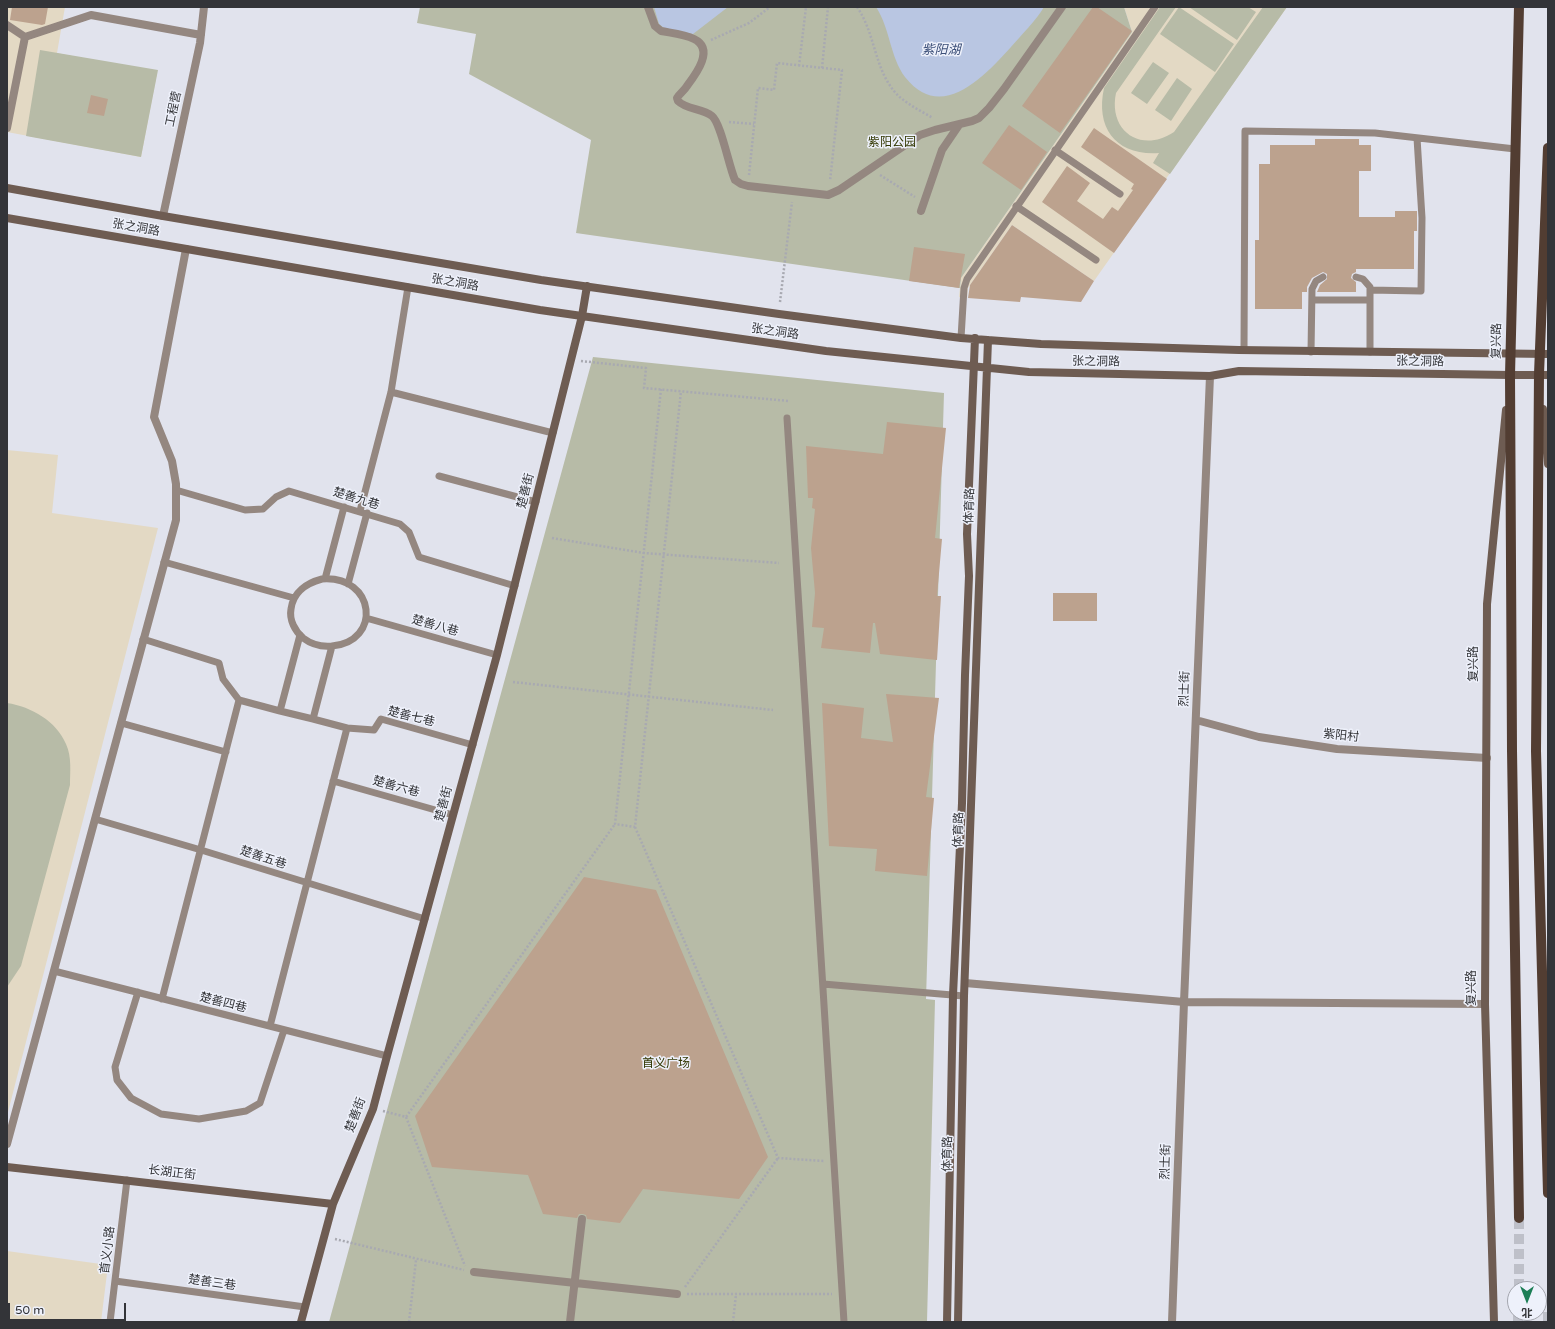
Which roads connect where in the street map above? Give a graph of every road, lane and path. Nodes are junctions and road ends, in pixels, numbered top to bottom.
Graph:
1 (204, 7) edge
2 (648, 7) edge
3 (770, 7) edge
4 (806, 7) edge
5 (828, 7) edge
6 (857, 7) edge
7 (1062, 7) edge
8 (1155, 7) edge
9 (1519, 7) edge
10 (92, 11) edge
11 (7, 25) edge
12 (201, 35) junction
13 (25, 37) junction
14 (700, 44) junction
15 (799, 66) junction
16 (822, 68) junction
17 (716, 120) junction
18 (754, 124) junction
19 (959, 125) junction
20 (947, 127) junction
21 (7, 128) edge
22 (1417, 138) junction
23 (1548, 148) edge
24 (1515, 149) junction
25 (1055, 150) junction
26 (870, 168) junction
27 (748, 186) junction
28 (7, 188) edge
29 (793, 191) junction
30 (1120, 194) dead end
31 (828, 195) junction
32 (1016, 206) junction
33 (922, 207) joint
34 (163, 216) junction
35 (7, 218) edge
36 (186, 249) junction
37 (1096, 260) dead end
38 (1323, 278) dead end
39 (1356, 278) dead end
40 (587, 286) junction
41 (408, 287) junction
42 (1370, 290) junction
43 (1312, 300) junction
44 (1370, 300) junction
45 (779, 314) junction
46 (582, 316) junction
47 (961, 338) junction
48 (975, 338) junction
49 (988, 340) junction
50 (1244, 350) junction
51 (1311, 352) junction
52 (1370, 352) junction
53 (1510, 353) junction
54 (1544, 354) edge
55 (571, 360) junction
56 (973, 367) junction
57 (987, 368) junction
58 (1544, 375) edge
59 (1210, 376) junction
60 (1510, 376) junction
61 (661, 389) junction
62 (681, 391) junction
63 (391, 392) junction
64 (789, 401) dead end
65 (787, 418) dead end
66 (553, 433) junction
67 (1548, 464) edge
68 (439, 476) dead end
69 (176, 490) junction
70 (536, 502) junction
71 (344, 507) junction
72 (363, 512) junction
73 (552, 538) dead end
74 (644, 553) junction
75 (664, 555) junction
76 (164, 562) junction
77 (779, 563) dead end
78 (325, 579) junction
79 (348, 584) junction
80 (515, 586) junction
81 (294, 598) junction
82 (366, 618) junction
83 (300, 635) junction
84 (143, 639) junction
85 (332, 646) junction
86 (497, 656) junction
87 (513, 682) dead end
88 (628, 695) junction
89 (649, 697) junction
90 (239, 700) junction
91 (773, 710) dead end
92 (280, 711) junction
93 (313, 719) junction
94 (1196, 720) junction
95 (121, 723) junction
96 (347, 728) junction
97 (473, 745) junction
98 (226, 752) junction
99 (1486, 758) junction
100 (333, 781) junction
101 (453, 814) junction
102 (95, 819) junction
103 (615, 824) junction
104 (635, 826) junction
105 (201, 850) junction
106 (306, 884) junction
107 (425, 919) junction
108 (54, 971) junction
109 (965, 983) junction
110 (823, 984) junction
111 (138, 992) junction
112 (953, 995) junction
113 (964, 996) junction
114 (162, 999) junction
115 (1184, 1002) junction
116 (1485, 1004) junction
117 (270, 1026) junction
118 (284, 1030) junction
119 (387, 1056) junction
120 (373, 1109) junction
121 (406, 1117) junction
122 (7, 1144) edge
123 (778, 1158) junction
124 (834, 1162) junction
125 (7, 1167) edge
126 (127, 1180) junction
127 (1548, 1193) edge
128 (333, 1204) junction
129 (1519, 1218) tunnel mouth
130 (582, 1219) dead end
131 (325, 1237) junction
132 (416, 1260) junction
133 (474, 1272) dead end
134 (115, 1281) junction
135 (575, 1283) junction
136 (679, 1294) junction
137 (736, 1294) junction
138 (842, 1294) junction
139 (305, 1307) junction
140 (110, 1322) edge
141 (301, 1322) edge
142 (409, 1322) edge
143 (570, 1322) edge
144 (733, 1322) edge
145 (844, 1322) edge
146 (947, 1322) edge
147 (958, 1322) edge
148 (1172, 1322) edge
149 (1494, 1322) edge

1 - 12 street, 工程营
2 - 14 street
3 - 14 path
4 - 15 path
5 - 16 path
6 - 20 path
7 - 19 street
8 - 25 lane
9 - 24 main road, 复兴路
10 - 12 street
10 - 13 street
11 - 13 street
12 - 34 street, 工程营
13 - 21 street
14 - 17 street
15 - 16 path
15 - 18 path
16 - 31 path
17 - 18 path
17 - 27 street
18 - 27 path
19 - 20 street
19 - 33 street
20 - 26 street
22 - 24 lane
22 - 42 lane
22 - 50 lane
23 - 54 main road
24 - 53 main road, 复兴路
25 - 30 lane
25 - 32 lane
26 - 31 street
26 - 33 path
27 - 29 street
28 - 34 main road, 张之洞路
29 - 31 street
29 - 45 path
32 - 37 lane
32 - 47 lane
34 - 40 main road, 张之洞路
35 - 36 main road, 张之洞路
36 - 41 main road, 张之洞路
36 - 69 street
38 - 43 lane
39 - 42 lane
40 - 45 main road, 张之洞路
40 - 46 main road, 楚善街
41 - 46 main road, 张之洞路
41 - 63 lane
42 - 44 lane
43 - 44 lane
43 - 51 lane
44 - 52 lane
45 - 47 main road, 张之洞路
46 - 55 main road, 楚善街
46 - 56 main road, 张之洞路
47 - 48 main road, 张之洞路
48 - 49 main road, 张之洞路
48 - 56 main road
49 - 50 main road, 张之洞路
49 - 57 main road, 体育路
50 - 51 main road, 张之洞路
51 - 52 main road, 张之洞路
52 - 53 main road, 张之洞路
53 - 54 main road, 张之洞路
53 - 60 main road, 复兴路
54 - 58 main road
55 - 61 path
55 - 66 main road, 楚善街
56 - 57 main road, 张之洞路
56 - 112 main road
57 - 59 main road, 张之洞路
57 - 109 main road, 体育路
58 - 60 main road, 张之洞路
58 - 67 main road
58 - 127 main road
59 - 60 main road, 张之洞路
59 - 94 street, 烈士街
60 - 99 main road, 复兴路
60 - 129 main road
61 - 62 path
61 - 74 path
62 - 64 path
62 - 75 path
63 - 66 lane
63 - 72 lane
65 - 110 lane
66 - 70 main road, 楚善街
68 - 70 lane
69 - 71 lane, 楚善九巷
69 - 76 street
70 - 80 main road, 楚善街
71 - 72 lane, 楚善九巷
71 - 78 lane
72 - 79 lane
72 - 80 lane, 楚善九巷
73 - 74 path
74 - 75 path
74 - 88 path
75 - 77 path
75 - 89 path
76 - 81 lane
76 - 84 street
78 - 79 lane
78 - 81 lane
79 - 82 lane
80 - 86 main road, 楚善街
81 - 83 lane
82 - 85 lane
82 - 86 lane, 楚善八巷
83 - 85 lane
83 - 92 lane
84 - 90 lane
84 - 95 street
85 - 93 lane
86 - 97 main road, 楚善街
87 - 88 path
88 - 89 path
88 - 103 path
89 - 91 path
89 - 104 path
90 - 92 lane
90 - 98 lane
92 - 93 lane
93 - 96 lane
94 - 99 street, 紫阳村
94 - 115 street, 烈士街
95 - 98 lane
95 - 102 street
96 - 97 lane, 楚善七巷
96 - 100 lane
97 - 101 main road, 楚善街
98 - 105 lane
99 - 116 main road, 复兴路
100 - 101 lane, 楚善六巷
100 - 106 lane
101 - 107 main road, 楚善街
102 - 105 lane, 楚善五巷
102 - 108 street
103 - 104 path
103 - 121 path
104 - 123 path
105 - 106 lane, 楚善五巷
105 - 114 lane
106 - 107 lane, 楚善五巷
106 - 117 lane
107 - 119 main road, 楚善街
108 - 111 lane, 楚善四巷
108 - 122 street
109 - 113 main road, 体育路
109 - 115 street
110 - 112 lane
110 - 124 lane
111 - 114 lane, 楚善四巷
111 - 118 lane
112 - 113 lane
112 - 146 main road
113 - 147 main road, 体育路
114 - 117 lane, 楚善四巷
115 - 116 street
115 - 148 street, 烈士街
116 - 149 main road, 复兴路
117 - 118 lane, 楚善四巷
118 - 119 lane, 楚善四巷
119 - 120 main road, 楚善街
120 - 121 path
120 - 128 main road, 楚善街
121 - 132 path
123 - 124 path
123 - 136 path
124 - 138 lane
125 - 126 main road, 长湖正街
126 - 128 main road, 长湖正街
126 - 134 lane, 首义小路
128 - 131 main road, 楚善街
130 - 135 street
131 - 132 path
131 - 139 main road, 楚善街
132 - 142 path
133 - 135 street
134 - 139 lane, 楚善三巷
134 - 140 lane, 首义小路
135 - 136 street
135 - 143 street
136 - 137 path
137 - 138 path
137 - 144 path
138 - 145 lane
139 - 141 main road, 楚善街

